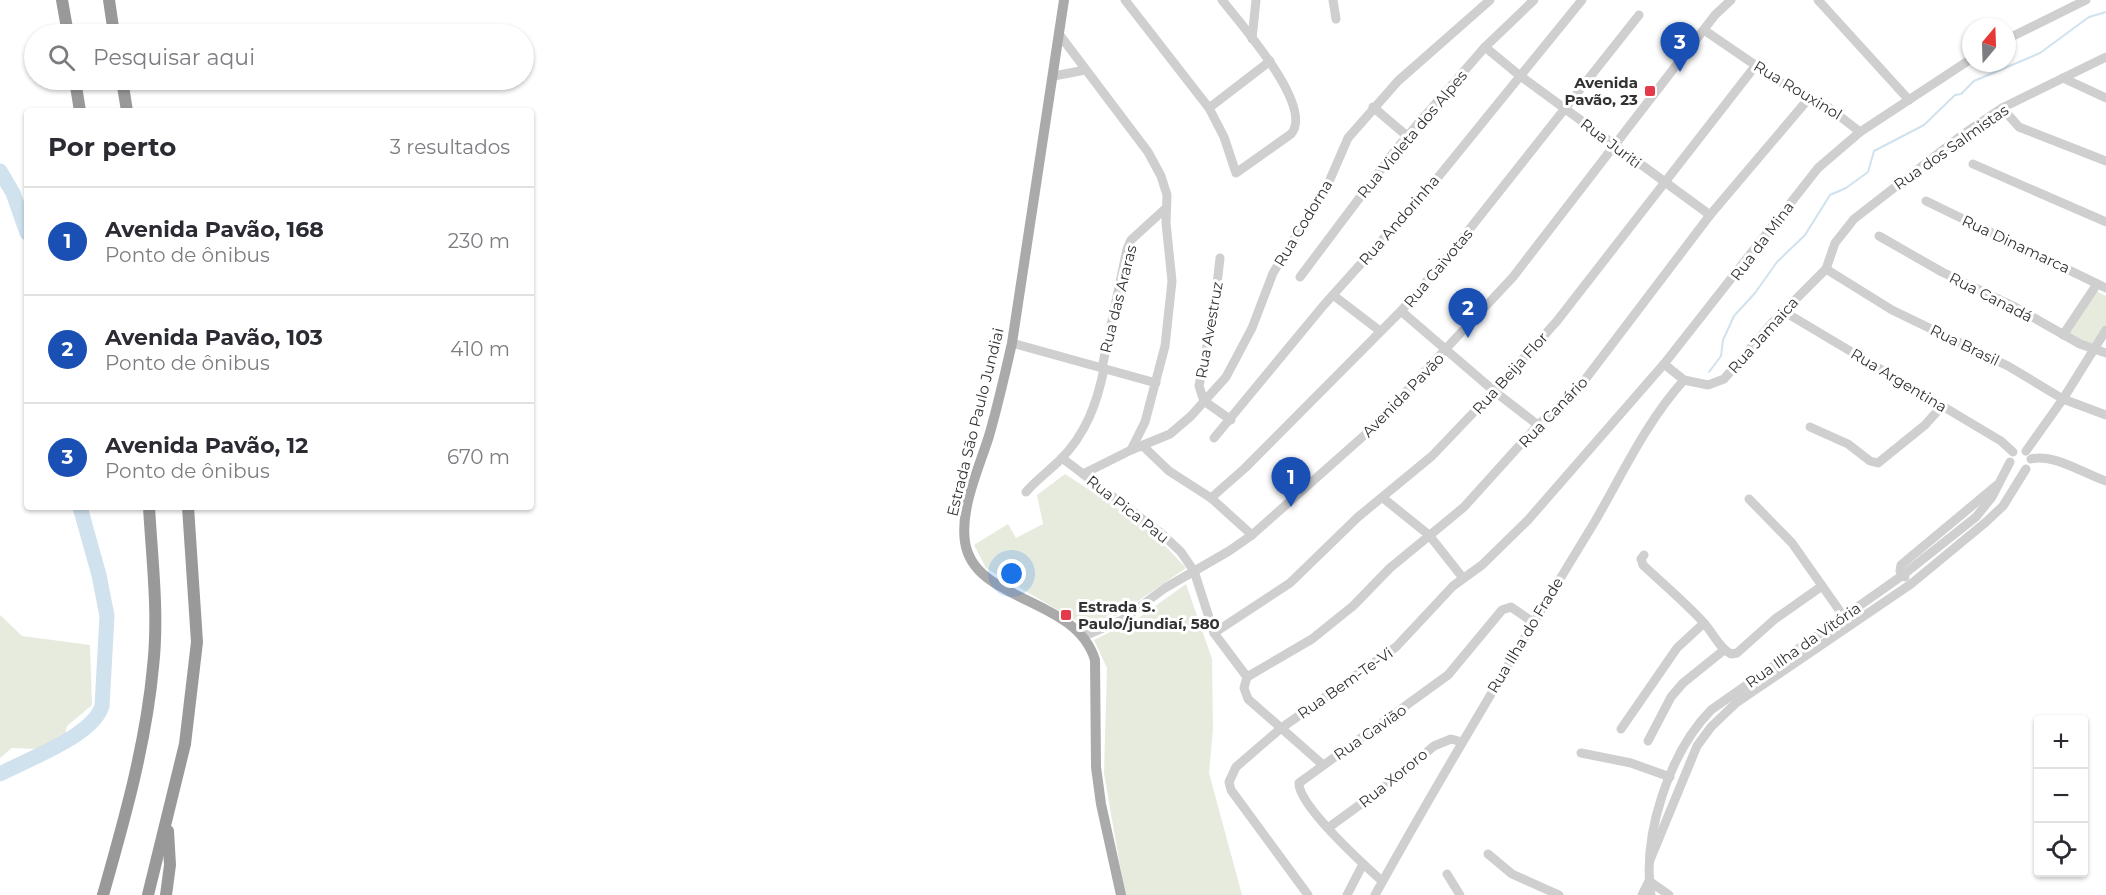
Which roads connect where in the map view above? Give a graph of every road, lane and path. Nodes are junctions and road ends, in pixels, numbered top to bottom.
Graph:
1 (62, 0) edge
2 (109, 0) edge
3 (1064, 0) edge
4 (1125, 0) edge
5 (1222, 0) edge
6 (1256, 0) edge
7 (1333, 0) edge
8 (1490, 0) edge
9 (1534, 0) edge
10 (1582, 0) edge
11 (1731, 0) edge
12 (1818, 0) edge
13 (2086, 0) edge
14 (1640, 15) dead end
15 (1336, 18) dead end
16 (66, 24) edge
17 (113, 24) edge
18 (1704, 30) junction
19 (1059, 34) junction
20 (2016, 35) edge
21 (1252, 39) junction
22 (1485, 47) junction
23 (2106, 57) edge
24 (1270, 62) junction
25 (1756, 65) junction
26 (1962, 65) edge
27 (1085, 70) junction
28 (1519, 75) junction
29 (1054, 76) junction
30 (2063, 78) junction
31 (77, 90) edge
32 (124, 90) edge
33 (1810, 97) junction
34 (2106, 98) edge
35 (1909, 100) junction
36 (1373, 107) junction
37 (80, 108) edge
38 (127, 108) edge
39 (1209, 108) junction
40 (2002, 108) junction
41 (1565, 109) junction
42 (1860, 132) junction
43 (1407, 136) junction
44 (1615, 147) junction
45 (2106, 161) edge
46 (1973, 164) dead end
47 (1665, 183) junction
48 (1926, 201) dead end
49 (1166, 208) junction
50 (1710, 215) junction
51 (2106, 222) edge
52 (1879, 236) dead end
53 (1220, 258) dead end
54 (1826, 269) junction
55 (1300, 277) dead end
56 (2101, 286) edge
57 (1333, 295) junction
58 (1401, 311) junction
59 (1783, 311) junction
60 (2106, 330) edge
61 (1380, 332) junction
62 (2064, 335) junction
63 (1012, 343) junction
64 (1446, 351) junction
65 (2095, 351) junction
66 (2106, 354) edge
67 (1664, 364) junction
68 (1103, 368) junction
69 (1684, 380) junction
70 (1156, 383) junction
71 (1494, 392) junction
72 (2063, 399) junction
73 (1204, 401) junction
74 (1942, 406) junction
75 (2106, 415) edge
76 (1231, 420) junction
77 (1538, 425) junction
78 (1810, 427) dead end
79 (1214, 438) dead end
80 (1144, 447) junction
81 (1131, 450) junction
82 (2028, 455) junction
83 (2011, 457) junction
84 (1062, 458) junction
85 (1584, 458) joint
86 (2026, 469) junction
87 (1083, 474) junction
88 (2106, 481) edge
89 (1026, 492) dead end
90 (1211, 498) junction
91 (1383, 498) junction
92 (1749, 499) dead end
93 (149, 510) edge
94 (188, 510) edge
95 (1251, 535) junction
96 (1430, 535) junction
97 (1644, 555) dead end
98 (1194, 571) junction
99 (1903, 575) junction
100 (1463, 578) junction
101 (1911, 584) junction
102 (1822, 586) junction
103 (1844, 617) junction
104 (1533, 622) junction
105 (1704, 623) junction
106 (1214, 633) junction
107 (1084, 636) junction
108 (1724, 650) junction
109 (1246, 677) junction
110 (1280, 729) junction
111 (1621, 729) dead end
112 (1648, 741) dead end
113 (1462, 742) junction
114 (1581, 753) dead end
115 (1323, 765) junction
116 (1670, 777) junction
117 (1664, 796) junction
118 (1675, 799) junction
119 (168, 818) junction
120 (1328, 828) junction
121 (1488, 854) dead end
122 (1649, 862) junction
123 (1363, 864) junction
124 (1447, 874) dead end
125 (1382, 881) junction
126 (1649, 881) junction
127 (104, 895) edge
128 (148, 895) edge
129 (166, 895) edge
130 (1121, 895) edge
131 (1308, 895) edge
132 (1347, 895) edge
133 (1375, 895) edge
134 (1460, 895) edge
135 (1559, 895) edge
136 (1642, 895) edge
137 (1651, 895) edge
138 (1669, 895) edge

1 - 16 highway
2 - 17 highway
3 - 19 main road, Estrada São Paulo Jundiai
4 - 39 street
5 - 21 street
6 - 21 street
7 - 15 street
8 - 36 street, Rua Codorna
9 - 22 street, Rua Violeta dos Alpes
10 - 28 street, Rua Andorinha
11 - 18 street, Avenida Pavão
12 - 35 street
13 - 20 street
14 - 41 street, Rua Gaivotas
18 - 25 street, Rua Rouxinol
18 - 44 street, Avenida Pavão
19 - 27 street
19 - 29 main road, Estrada São Paulo Jundiai
21 - 24 street
22 - 28 street, Rua Juriti
22 - 43 street, Rua Violeta dos Alpes
23 - 30 street, Rua dos Salmistas
24 - 39 street
24 - 39 street
25 - 33 street, Rua Rouxinol
25 - 47 street, Rua Beija Flor
26 - 35 street, Rua da Mina
27 - 29 street
27 - 49 street
28 - 41 street, Rua Juriti
28 - 57 street, Rua Andorinha
29 - 63 main road, Estrada São Paulo Jundiai
30 - 34 street
30 - 40 street, Rua dos Salmistas
31 - 37 highway
32 - 38 highway
33 - 42 street, Rua Rouxinol
33 - 50 street, Rua Canário
35 - 42 street, Rua da Mina
36 - 43 street
36 - 73 street, Rua Codorna
40 - 45 street
40 - 54 street, Rua dos Salmistas
41 - 44 street, Rua Juriti
41 - 58 street, Rua Gaivotas
42 - 67 street, Rua da Mina
43 - 55 street, Rua Violeta dos Alpes
44 - 47 street, Rua Juriti
44 - 64 street, Avenida Pavão
46 - 51 street
47 - 50 street, Rua Juriti
47 - 71 street, Rua Beija Flor
48 - 56 street, Rua Dinamarca
49 - 68 street, Rua das Araras
49 - 70 street
50 - 77 street, Rua Canário
52 - 62 street, Rua Canadá
53 - 73 street, Rua Avestruz
54 - 59 street, Rua Jamaica
54 - 72 street, Rua Brasil
56 - 62 street
57 - 61 street
57 - 76 street, Rua Andorinha
58 - 61 street, Rua Gaivotas
58 - 64 street
59 - 69 street, Rua Jamaica
59 - 74 street, Rua Argentina
60 - 65 street, Rua Ilha da Vitória
61 - 90 street, Rua Gaivotas
62 - 65 street, Rua Canadá
63 - 68 street
63 - 107 main road, Estrada São Paulo Jundiai
64 - 71 street
64 - 95 street, Avenida Pavão
65 - 66 street, Rua Canadá
65 - 72 street, Rua Ilha da Vitória
67 - 69 street
67 - 85 street, Rua da Mina
68 - 70 street
68 - 84 street, Rua das Araras
69 - 104 street, Rua Ilha do Frade
70 - 81 street
71 - 77 street
71 - 91 street, Rua Beija Flor
72 - 75 street, Rua Brasil
72 - 82 street, Rua Ilha da Vitória
73 - 76 street
73 - 80 street, Rua Codorna
74 - 78 street
74 - 83 street, Rua Argentina
76 - 79 street, Rua Andorinha
77 - 96 street, Rua Canário
80 - 81 street, Rua Codorna
80 - 90 street
81 - 87 street, Rua Codorna
82 - 83 street
82 - 86 street, Rua Ilha da Vitória
82 - 88 street
83 - 86 street, Rua Argentina
83 - 99 street, Rua Ilha da Vitória
84 - 87 street, Rua Pica Pau
84 - 89 street, Rua das Araras
85 - 100 street, Rua Bem-Te-Vi
86 - 101 street, Rua Ilha da Vitória
87 - 98 street, Rua Pica Pau
90 - 95 street
91 - 96 street
91 - 106 street, Rua Beija Flor
92 - 102 street
93 - 127 highway
94 - 119 highway
95 - 98 street, Avenida Pavão
96 - 100 street
96 - 109 street, Rua Canário
97 - 105 street
98 - 106 street, Rua Pica Pau
98 - 107 street, Avenida Pavão
99 - 101 street
99 - 103 street, Rua Ilha da Vitória
100 - 110 street, Rua Bem-Te-Vi
101 - 118 street, Rua Ilha da Vitória
102 - 103 street
102 - 108 street
103 - 116 street, Rua Ilha da Vitória
104 - 113 street, Rua Ilha do Frade
104 - 115 street, Rua Gavião
105 - 108 street
105 - 111 street
106 - 109 street, Rua Pica Pau
107 - 130 main road
108 - 112 street
109 - 110 street
110 - 115 street
110 - 131 street, Rua Bem-Te-Vi
113 - 120 street, Rua Xororo
113 - 125 street, Rua Ilha do Frade
114 - 116 street
115 - 120 street, Rua Gavião
116 - 117 street, Rua Ilha da Vitória
117 - 118 street
117 - 122 street, Rua Ilha da Vitória
118 - 122 street, Rua Ilha da Vitória
119 - 128 highway
119 - 129 highway
120 - 123 street, Rua Gavião
121 - 135 street
122 - 126 street, Rua Ilha da Vitória
123 - 125 street, Rua Gavião
123 - 132 street
124 - 134 street
125 - 133 street, Rua Ilha do Frade
126 - 136 street
126 - 137 street, Rua Ilha da Vitória
126 - 138 street

